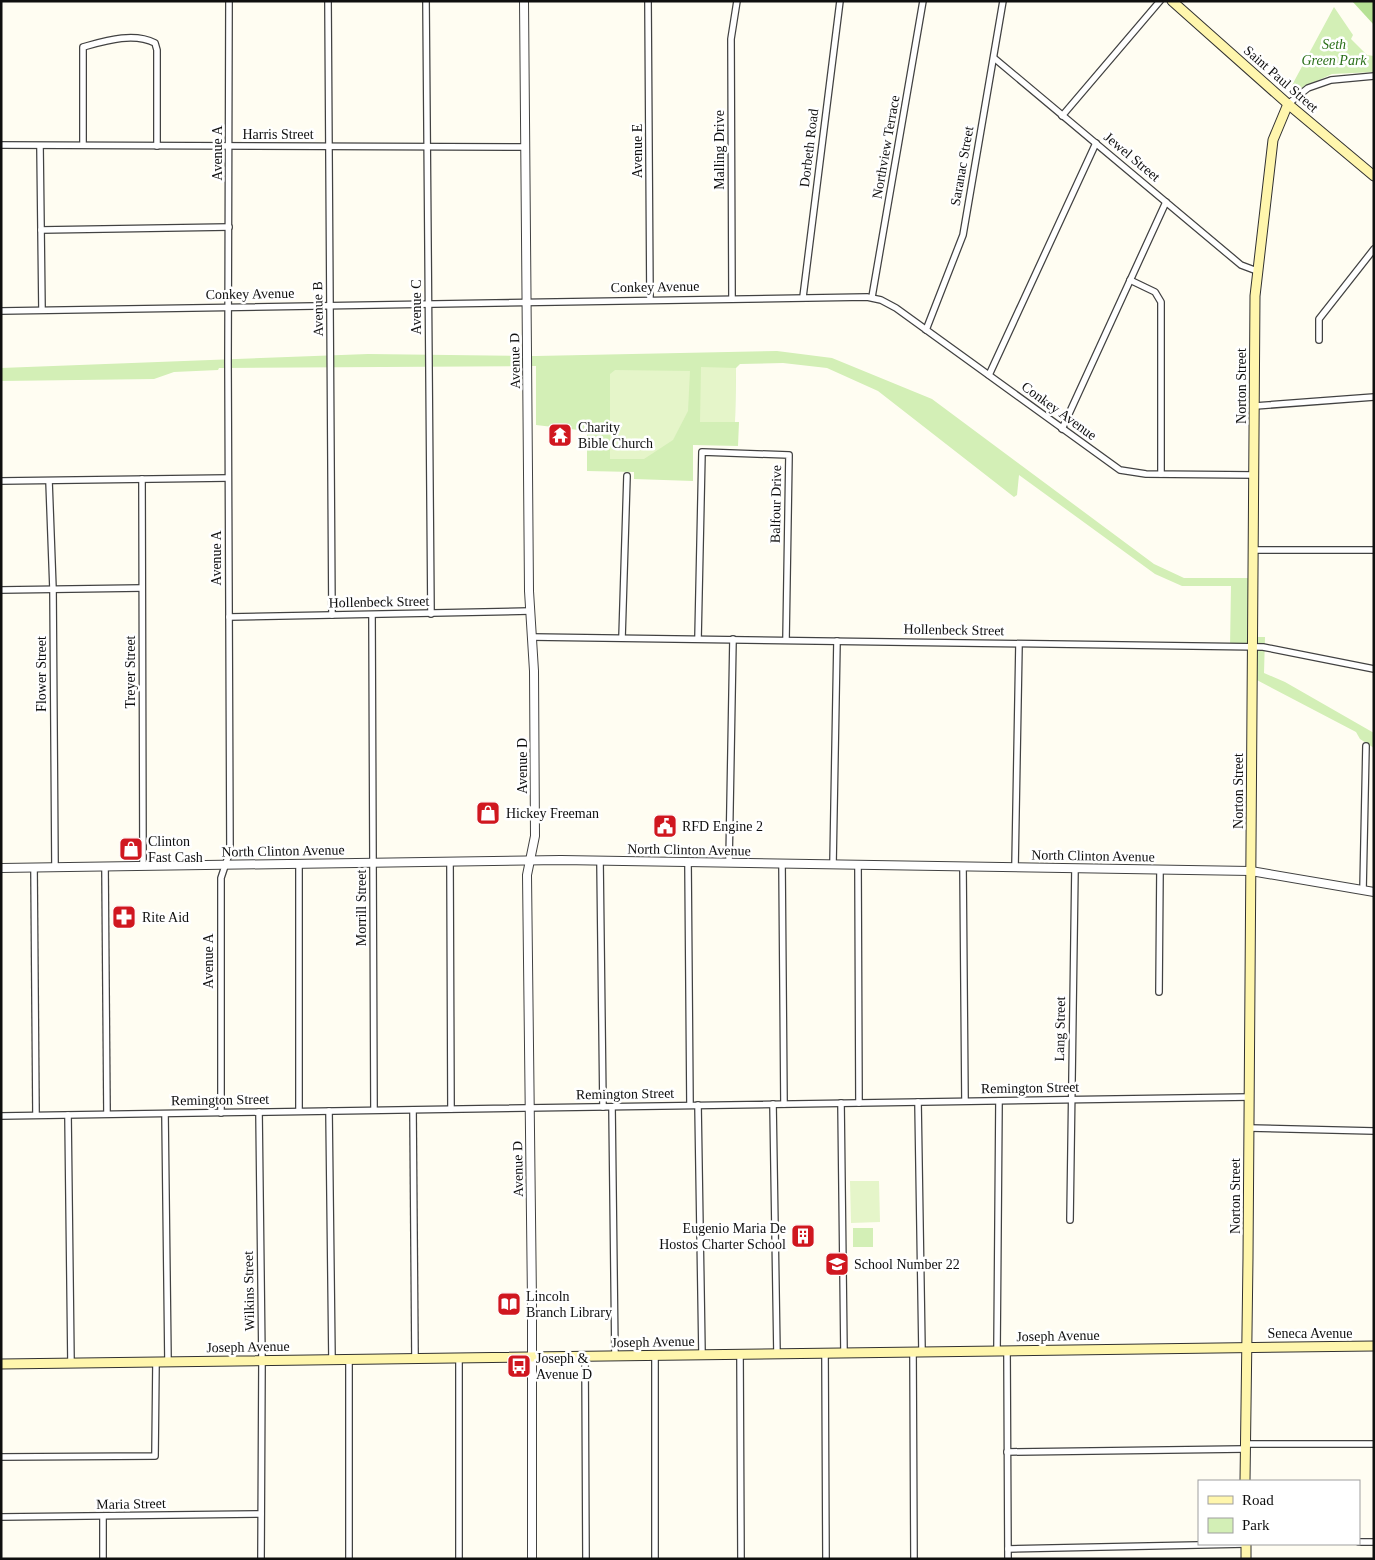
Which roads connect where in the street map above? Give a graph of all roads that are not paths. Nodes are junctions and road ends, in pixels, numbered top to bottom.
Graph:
1 (229, 1) edge
2 (328, 1) edge
3 (426, 1) edge
4 (524, 1) edge
5 (648, 1) edge
6 (737, 1) edge
7 (840, 1) edge
8 (924, 1) edge
9 (1003, 1) edge
10 (1160, 1) edge
11 (1172, 1) edge
12 (994, 58) junction
13 (1374, 76) edge
14 (1288, 104) junction
15 (1062, 116) junction
16 (1096, 143) junction
17 (83, 145) junction
18 (1, 146) edge
19 (40, 146) junction
20 (158, 146) junction
21 (230, 146) junction
22 (329, 147) junction
23 (427, 147) junction
24 (525, 147) junction
25 (1374, 176) edge
26 (1166, 202) junction
27 (229, 228) junction
28 (41, 230) junction
29 (1374, 249) edge
30 (1257, 271) junction
31 (1130, 280) junction
32 (803, 297) junction
33 (872, 297) junction
34 (732, 298) junction
35 (650, 300) junction
36 (526, 302) junction
37 (429, 304) junction
38 (330, 305) junction
39 (229, 307) junction
40 (42, 310) junction
41 (1, 311) edge
42 (926, 330) junction
43 (1318, 340) dead end
44 (989, 375) junction
45 (1374, 397) edge
46 (1255, 406) junction
47 (1062, 429) junction
48 (1161, 474) junction
49 (1254, 475) junction
50 (627, 476) dead end
51 (228, 478) junction
52 (142, 479) junction
53 (1, 481) edge
54 (49, 481) junction
55 (1254, 550) junction
56 (1374, 550) edge
57 (142, 588) junction
58 (1, 590) edge
59 (53, 590) junction
60 (530, 611) junction
61 (431, 614) junction
62 (372, 615) junction
63 (332, 616) junction
64 (228, 618) junction
65 (532, 637) junction
66 (622, 638) junction
67 (698, 639) junction
68 (733, 639) junction
69 (786, 640) junction
70 (837, 641) junction
71 (1019, 644) junction
72 (1253, 647) junction
73 (1374, 669) edge
74 (1366, 746) dead end
75 (530, 860) junction
76 (450, 861) junction
77 (600, 861) junction
78 (688, 862) junction
79 (374, 863) junction
80 (729, 863) junction
81 (299, 864) junction
82 (782, 864) junction
83 (833, 864) junction
84 (226, 865) junction
85 (858, 865) junction
86 (105, 866) junction
87 (143, 866) junction
88 (34, 867) junction
89 (55, 867) junction
90 (963, 867) junction
91 (1, 868) edge
92 (1015, 868) junction
93 (1075, 868) junction
94 (1160, 869) junction
95 (1251, 871) junction
96 (1364, 890) junction
97 (1374, 892) edge
98 (1159, 992) dead end
99 (1250, 1097) junction
100 (1072, 1100) junction
101 (965, 1101) junction
102 (999, 1101) junction
103 (918, 1102) junction
104 (841, 1103) junction
105 (859, 1103) junction
106 (773, 1104) junction
107 (784, 1104) junction
108 (690, 1105) junction
109 (698, 1105) junction
110 (603, 1107) junction
111 (612, 1107) junction
112 (530, 1108) junction
113 (451, 1109) junction
114 (374, 1110) junction
115 (413, 1110) junction
116 (329, 1111) junction
117 (259, 1112) junction
118 (299, 1112) junction
119 (221, 1113) junction
120 (107, 1114) junction
121 (165, 1114) junction
122 (36, 1115) junction
123 (68, 1115) junction
124 (1, 1116) edge
125 (1249, 1128) junction
126 (1374, 1130) edge
127 (1070, 1220) dead end
128 (1374, 1346) edge
129 (1246, 1347) junction
130 (997, 1350) junction
131 (1007, 1350) junction
132 (917, 1351) junction
133 (825, 1353) junction
134 (844, 1353) junction
135 (702, 1354) junction
136 (740, 1354) junction
137 (777, 1354) junction
138 (654, 1355) junction
139 (615, 1356) junction
140 (532, 1357) junction
141 (585, 1357) junction
142 (415, 1358) junction
143 (459, 1358) junction
144 (332, 1360) junction
145 (349, 1360) junction
146 (262, 1361) junction
147 (156, 1362) junction
148 (168, 1362) junction
149 (1, 1364) edge
150 (71, 1364) junction
151 (1374, 1444) edge
152 (1244, 1446) junction
153 (1007, 1452) junction
154 (1, 1457) edge
155 (1245, 1480) edge
156 (261, 1514) junction
157 (1, 1517) edge
158 (103, 1517) junction
159 (1360, 1542) edge
160 (1374, 1542) edge
161 (1198, 1545) edge
162 (1246, 1545) edge
163 (1008, 1549) junction
164 (103, 1559) edge
165 (261, 1559) edge
166 (349, 1559) edge
167 (459, 1559) edge
168 (532, 1559) edge
169 (586, 1559) edge
170 (655, 1559) edge
171 (741, 1559) edge
172 (826, 1559) edge
173 (914, 1559) edge
174 (1008, 1559) edge
175 (1246, 1559) edge

1 - 21 street, Avenue A
2 - 22 street, Avenue B
3 - 23 street, Avenue C
4 - 24 street, Avenue D
5 - 35 street, Avenue E
6 - 34 street, Malling Drive
7 - 32 street, Dorbeth Road
8 - 33 street, Northview Terrace
9 - 12 street, Saranac Street
10 - 15 street
11 - 14 main road, Saint Paul Street
12 - 15 street, Jewel Street
12 - 42 street, Saranac Street
13 - 14 street
14 - 25 main road, Saint Paul Street
14 - 30 main road, Norton Street
15 - 16 street, Jewel Street
16 - 26 street, Jewel Street
16 - 44 street
17 - 19 street, Harris Street
17 - 20 street, Harris Street
17 - 20 street
18 - 19 street, Harris Street
19 - 28 street
20 - 21 street, Harris Street
21 - 22 street, Harris Street
21 - 27 street, Avenue A
22 - 23 street, Harris Street
22 - 38 street, Avenue B
23 - 24 street, Harris Street
23 - 37 street, Avenue C
24 - 36 street, Avenue D
26 - 30 street, Jewel Street
26 - 31 street
27 - 28 street
27 - 39 street, Avenue A
28 - 40 street
29 - 43 street
30 - 46 main road, Norton Street
31 - 47 street
31 - 48 street
32 - 33 street, Conkey Avenue
32 - 34 street, Conkey Avenue
33 - 42 street, Conkey Avenue
34 - 35 street, Conkey Avenue
35 - 36 street, Conkey Avenue
36 - 37 street, Conkey Avenue
36 - 60 street, Avenue D
37 - 38 street, Conkey Avenue
37 - 61 street, Avenue C
38 - 39 street, Conkey Avenue
38 - 63 street, Avenue B
39 - 40 street, Conkey Avenue
39 - 51 street, Avenue A
40 - 41 street, Conkey Avenue
42 - 44 street, Conkey Avenue
44 - 47 street, Conkey Avenue
45 - 46 street
46 - 49 main road, Norton Street
47 - 48 street, Conkey Avenue
48 - 49 street, Conkey Avenue
49 - 55 main road, Norton Street
50 - 66 street
51 - 52 street
51 - 64 street, Avenue A
52 - 54 street
52 - 57 street, Treyer Street
53 - 54 street
54 - 59 street, Flower Street
55 - 56 street
55 - 72 main road, Norton Street
57 - 59 street
57 - 87 street, Treyer Street
58 - 59 street
59 - 89 street, Flower Street
60 - 61 street, Hollenbeck Street
60 - 65 street, Avenue D
61 - 62 street, Hollenbeck Street
62 - 63 street, Hollenbeck Street
62 - 79 street, Morrill Street
63 - 64 street, Hollenbeck Street
64 - 84 street, Avenue A
65 - 66 street, Hollenbeck Street
65 - 75 street, Avenue D
66 - 67 street, Hollenbeck Street
67 - 68 street, Hollenbeck Street
67 - 69 street, Balfour Drive
68 - 69 street, Hollenbeck Street
68 - 80 street
69 - 70 street, Hollenbeck Street
70 - 71 street, Hollenbeck Street
70 - 83 street
71 - 72 street, Hollenbeck Street
71 - 92 street
72 - 73 street, Hollenbeck Street
72 - 95 main road, Norton Street
74 - 96 street
75 - 76 street, North Clinton Avenue
75 - 77 street, North Clinton Avenue
75 - 112 street, Avenue D
76 - 79 street, North Clinton Avenue
76 - 113 street
77 - 78 street, North Clinton Avenue
77 - 110 street
78 - 80 street, North Clinton Avenue
78 - 108 street
79 - 81 street, North Clinton Avenue
79 - 114 street, Morrill Street
80 - 82 street, North Clinton Avenue
81 - 84 street, North Clinton Avenue
81 - 118 street
82 - 83 street, North Clinton Avenue
82 - 107 street
83 - 85 street, North Clinton Avenue
84 - 87 street, North Clinton Avenue
84 - 119 street, Avenue A
85 - 90 street, North Clinton Avenue
85 - 105 street
86 - 87 street, North Clinton Avenue
86 - 89 street, North Clinton Avenue
86 - 120 street
88 - 89 street, North Clinton Avenue
88 - 91 street, North Clinton Avenue
88 - 122 street
90 - 92 street, North Clinton Avenue
90 - 101 street
92 - 93 street, North Clinton Avenue
93 - 94 street, North Clinton Avenue
93 - 100 street, Lang Street
94 - 95 street, North Clinton Avenue
94 - 98 street
95 - 96 street, North Clinton Avenue
95 - 99 main road, Norton Street
96 - 97 street, North Clinton Avenue
99 - 100 street, Remington Street
99 - 125 main road, Norton Street
100 - 102 street, Remington Street
100 - 127 street, Lang Street
101 - 102 street, Remington Street
101 - 103 street, Remington Street
102 - 130 street
103 - 105 street, Remington Street
103 - 132 street
104 - 105 street, Remington Street
104 - 107 street, Remington Street
104 - 134 street
106 - 107 street, Remington Street
106 - 109 street, Remington Street
106 - 137 street
108 - 109 street, Remington Street
108 - 111 street, Remington Street
109 - 135 street
110 - 111 street, Remington Street
110 - 112 street, Remington Street
111 - 139 street
112 - 113 street, Remington Street
112 - 140 street, Avenue D
113 - 115 street, Remington Street
114 - 115 street, Remington Street
114 - 116 street, Remington Street
115 - 142 street
116 - 118 street, Remington Street
116 - 144 street
117 - 118 street, Remington Street
117 - 119 street, Remington Street
117 - 146 street, Wilkins Street
119 - 121 street, Remington Street
120 - 121 street, Remington Street
120 - 123 street, Remington Street
121 - 148 street
122 - 123 street, Remington Street
122 - 124 street, Remington Street
123 - 150 street
125 - 126 street
125 - 129 main road, Norton Street
128 - 129 main road, Seneca Avenue
129 - 131 main road, Joseph Avenue
129 - 152 main road, Norton Street
130 - 131 main road, Joseph Avenue
130 - 132 main road, Joseph Avenue
131 - 153 street
132 - 134 main road, Joseph Avenue
132 - 173 street
133 - 134 main road, Joseph Avenue
133 - 137 main road, Joseph Avenue
133 - 172 street
135 - 136 main road, Joseph Avenue
135 - 138 main road, Joseph Avenue
136 - 137 main road, Joseph Avenue
136 - 171 street
138 - 139 main road, Joseph Avenue
138 - 170 street
139 - 141 main road, Joseph Avenue
140 - 141 main road, Joseph Avenue
140 - 143 main road, Joseph Avenue
140 - 168 street, Avenue D
141 - 169 street
142 - 143 main road, Joseph Avenue
142 - 145 main road, Joseph Avenue
143 - 167 street
144 - 145 main road, Joseph Avenue
144 - 146 main road, Joseph Avenue
145 - 166 street
146 - 148 main road, Joseph Avenue
146 - 156 street, Wilkins Street
147 - 148 main road, Joseph Avenue
147 - 150 main road, Joseph Avenue
147 - 154 street
149 - 150 main road, Joseph Avenue
151 - 152 street
152 - 153 street
152 - 155 main road, Norton Street
153 - 163 street
156 - 158 street, Maria Street
156 - 165 street, Wilkins Street
157 - 158 street, Maria Street
158 - 164 street
159 - 160 street
161 - 163 street
162 - 175 main road
163 - 174 street

